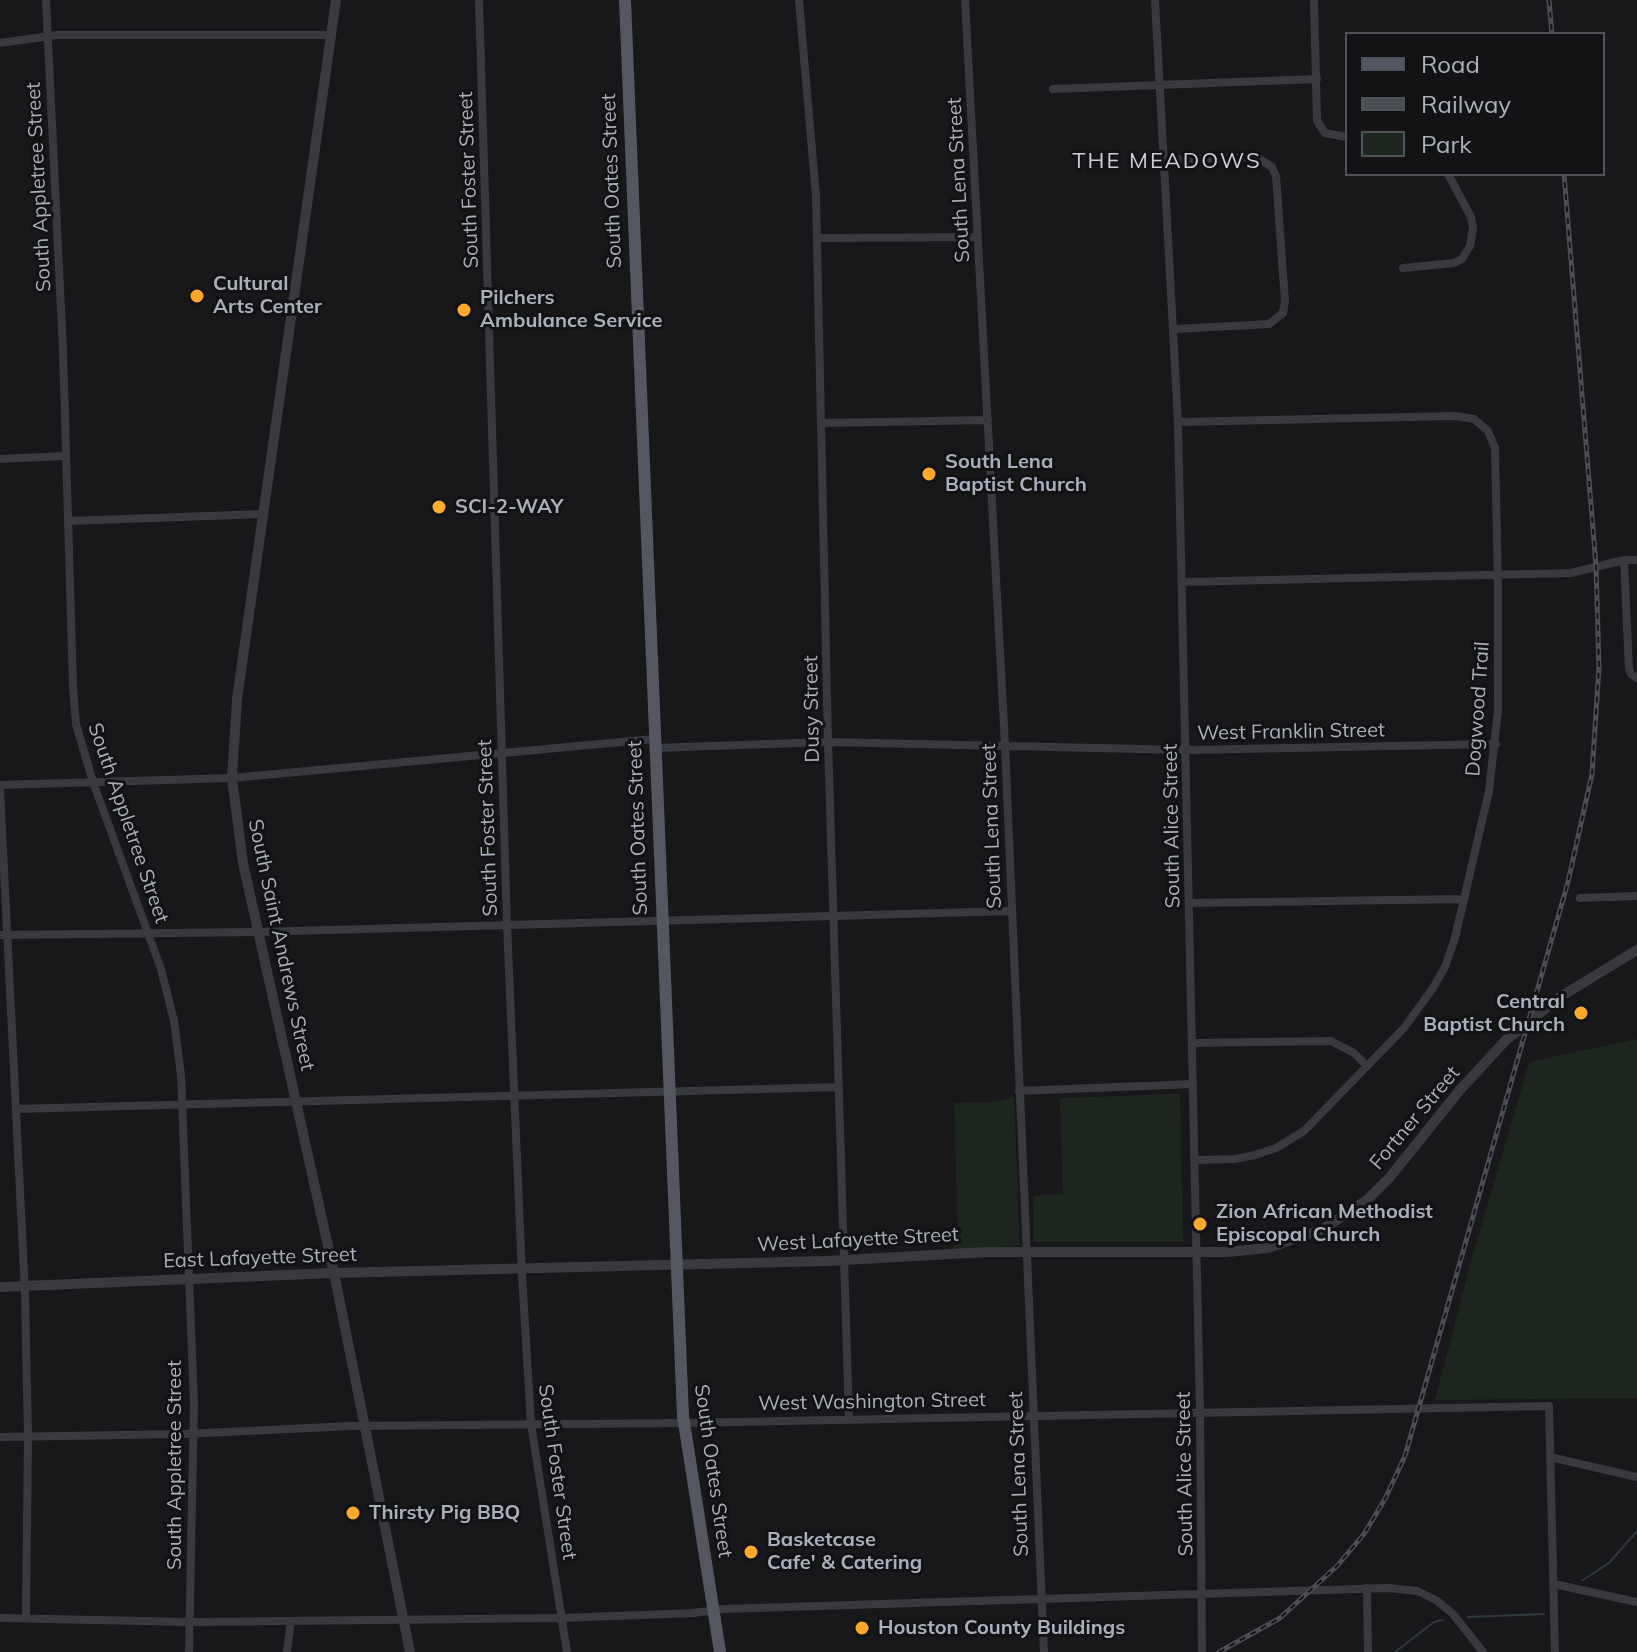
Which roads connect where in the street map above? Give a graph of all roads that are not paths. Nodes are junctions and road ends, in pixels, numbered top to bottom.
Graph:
1 (46, 0) edge
2 (336, 0) edge
3 (479, 0) edge
4 (625, 0) edge
5 (799, 0) edge
6 (965, 0) edge
7 (1155, 0) edge
8 (1314, 0) edge
9 (331, 35) junction
10 (48, 37) junction
11 (0, 43) edge
12 (1317, 79) junction
13 (1159, 85) junction
14 (1053, 89) dead end
15 (1345, 137) edge
16 (1165, 160) junction
17 (1449, 176) edge
18 (978, 237) junction
19 (818, 238) junction
20 (1403, 268) dead end
21 (1175, 329) junction
22 (988, 420) junction
23 (1178, 422) junction
24 (822, 423) junction
25 (66, 456) junction
26 (0, 459) edge
27 (264, 514) junction
28 (68, 521) junction
29 (1624, 560) junction
30 (1637, 560) edge
31 (1498, 575) junction
32 (1182, 582) junction
33 (1637, 678) edge
34 (828, 742) junction
35 (654, 744) junction
36 (1496, 744) junction
37 (1005, 745) junction
38 (1186, 750) junction
39 (502, 753) junction
40 (232, 778) junction
41 (93, 782) junction
42 (0, 787) edge
43 (1637, 896) edge
44 (1580, 898) dead end
45 (1464, 899) junction
46 (1189, 903) junction
47 (1012, 911) junction
48 (834, 916) junction
49 (662, 921) junction
50 (507, 924) junction
51 (148, 932) junction
52 (258, 932) junction
53 (4, 935) edge
54 (1637, 950) edge
55 (1192, 1043) junction
56 (1367, 1066) junction
57 (1193, 1084) junction
58 (839, 1087) junction
59 (669, 1091) junction
60 (1019, 1091) junction
61 (514, 1096) junction
62 (296, 1101) junction
63 (183, 1105) junction
64 (16, 1109) junction
65 (1195, 1160) junction
66 (1025, 1251) junction
67 (1197, 1252) junction
68 (845, 1259) junction
69 (675, 1266) junction
70 (522, 1269) junction
71 (334, 1273) junction
72 (189, 1279) junction
73 (24, 1286) junction
74 (0, 1287) edge
75 (1200, 1411) junction
76 (1033, 1414) junction
77 (849, 1419) junction
78 (683, 1423) junction
79 (531, 1424) junction
80 (364, 1427) junction
81 (194, 1433) junction
82 (28, 1436) junction
83 (0, 1437) edge
84 (1550, 1457) junction
85 (1637, 1477) edge
86 (1554, 1584) junction
87 (1367, 1588) junction
88 (1201, 1593) junction
89 (1040, 1598) junction
90 (1637, 1602) edge
91 (713, 1610) junction
92 (0, 1618) edge
93 (403, 1618) junction
94 (562, 1618) junction
95 (26, 1619) junction
96 (291, 1621) junction
97 (190, 1622) junction
98 (189, 1652) edge
99 (287, 1652) edge
100 (410, 1652) edge
101 (567, 1652) edge
102 (720, 1652) edge
103 (1044, 1652) edge
104 (1202, 1652) edge
105 (1368, 1652) edge
106 (1483, 1652) edge
107 (1555, 1652) edge

1 - 10 street, South Appletree Street
2 - 9 street, South Saint Andrews Street
3 - 39 street, South Foster Street
4 - 35 main road, South Oates Street
5 - 19 street, Dusy Street
6 - 18 street, South Lena Street
7 - 13 street, South Alice Street
8 - 12 street
9 - 10 street
9 - 27 street, South Saint Andrews Street
10 - 11 street
10 - 25 street, South Appletree Street
12 - 13 street
12 - 15 street
13 - 14 street
13 - 16 street, South Alice Street
16 - 21 street, South Alice Street
16 - 21 street
17 - 20 street
18 - 19 street
18 - 22 street, South Lena Street
19 - 24 street, Dusy Street
21 - 23 street, South Alice Street
22 - 24 street
22 - 37 street, South Lena Street
23 - 31 street, Dogwood Trail
23 - 32 street, South Alice Street
24 - 34 street, Dusy Street
25 - 26 street
25 - 28 street, South Appletree Street
27 - 28 street
27 - 40 street, South Saint Andrews Street
28 - 41 street, South Appletree Street
29 - 30 street
29 - 31 street
29 - 33 street
31 - 32 street
31 - 36 street, Dogwood Trail
32 - 38 street, South Alice Street
34 - 35 street, West Franklin Street
34 - 37 street, West Franklin Street
34 - 48 street, Dusy Street
35 - 39 street, West Franklin Street
35 - 49 main road, South Oates Street
36 - 38 street, West Franklin Street
36 - 45 street, Dogwood Trail
37 - 38 street, West Franklin Street
37 - 47 street, South Lena Street
38 - 46 street, South Alice Street
39 - 40 street, West Franklin Street
39 - 50 street, South Foster Street
40 - 41 street, West Franklin Street
40 - 52 street, South Saint Andrews Street
41 - 42 street, West Franklin Street
41 - 51 street, South Appletree Street
42 - 53 street
43 - 44 street
45 - 46 street
45 - 56 street, Dogwood Trail
46 - 55 street, South Alice Street
47 - 48 street
47 - 60 street, South Lena Street
48 - 49 street
48 - 58 street, Dusy Street
49 - 50 street
49 - 59 main road, South Oates Street
50 - 52 street
50 - 61 street, South Foster Street
51 - 52 street
51 - 53 street
51 - 63 street, South Appletree Street
52 - 62 street, South Saint Andrews Street
53 - 64 street
54 - 67 street, Fortner Street
55 - 56 street
55 - 57 street, South Alice Street
56 - 65 street, Dogwood Trail
57 - 60 street
57 - 65 street, South Alice Street
58 - 59 street
58 - 68 street, Dusy Street
59 - 61 street
59 - 69 main road, South Oates Street
60 - 66 street, South Lena Street
61 - 62 street
61 - 70 street, South Foster Street
62 - 63 street
62 - 71 street, South Saint Andrews Street
63 - 64 street
63 - 72 street, South Appletree Street
64 - 73 street
65 - 67 street, South Alice Street
66 - 67 street, West Lafayette Street
66 - 68 street, West Lafayette Street
66 - 76 street, South Lena Street
67 - 75 street, South Alice Street
68 - 69 street, West Lafayette Street
68 - 77 street, Dusy Street
69 - 70 street, West Lafayette Street
69 - 78 main road, South Oates Street
70 - 71 street, East Lafayette Street
70 - 79 street, South Foster Street
71 - 72 street, East Lafayette Street
71 - 80 street, South Saint Andrews Street
72 - 73 street, East Lafayette Street
72 - 81 street, South Appletree Street
73 - 74 street, East Lafayette Street
73 - 82 street
75 - 76 street, West Washington Street
75 - 84 street, West Washington Street
75 - 88 street, South Alice Street
76 - 77 street, West Washington Street
76 - 89 street, South Lena Street
77 - 78 street, West Washington Street
78 - 79 street, West Washington Street
78 - 91 main road, South Oates Street
79 - 80 street, West Washington Street
79 - 94 street, South Foster Street
80 - 81 street, West Washington Street
80 - 93 street, South Saint Andrews Street
81 - 82 street, West Washington Street
81 - 97 street, South Appletree Street
82 - 83 street, West Washington Street
82 - 95 street
84 - 85 street
84 - 86 street
86 - 90 street
86 - 107 street
87 - 88 street
87 - 105 street
87 - 106 street
88 - 89 street
88 - 104 street, South Alice Street
89 - 91 street
89 - 103 street, South Lena Street
91 - 94 street
91 - 102 main road, South Oates Street
92 - 95 street
93 - 94 street
93 - 96 street
93 - 100 street, South Saint Andrews Street
94 - 101 street, South Foster Street
95 - 97 street
96 - 97 street
96 - 99 street
97 - 98 street, South Appletree Street

